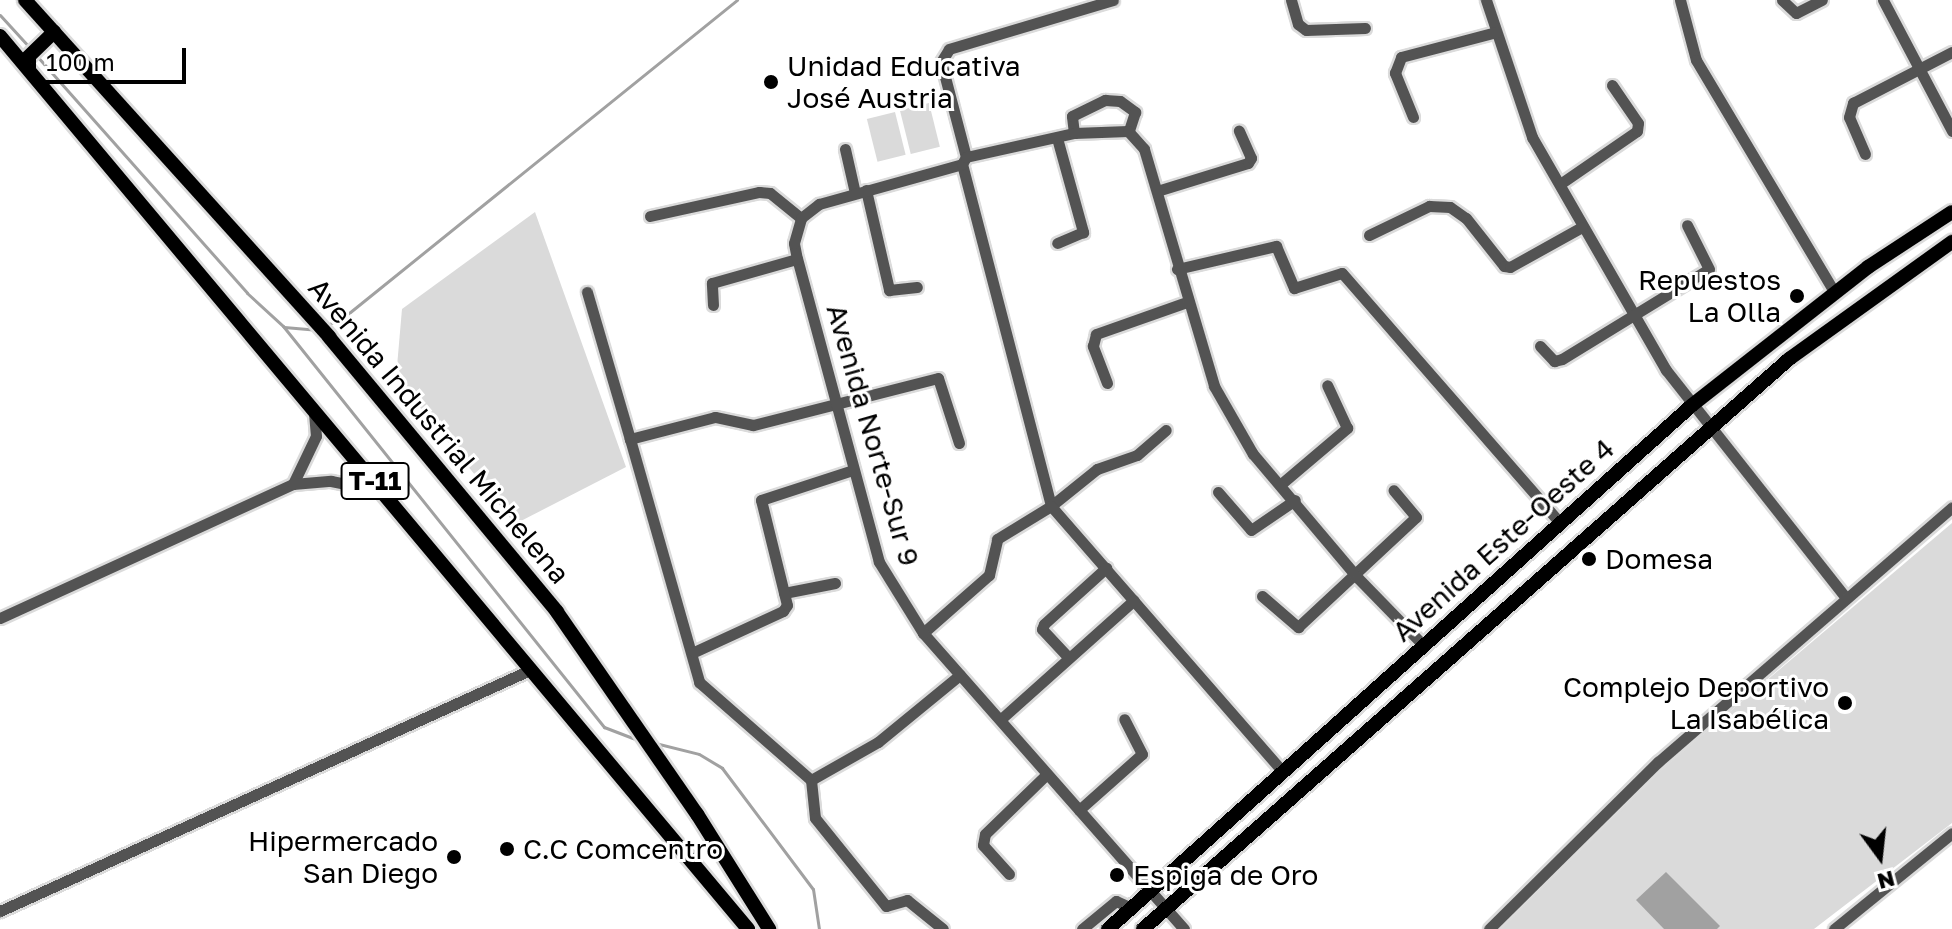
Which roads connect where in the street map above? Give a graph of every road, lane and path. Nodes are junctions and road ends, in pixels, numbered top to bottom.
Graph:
1 (25, 0) edge
2 (1113, 0) edge
3 (1291, 0) edge
4 (1486, 0) edge
5 (1680, 0) edge
6 (1782, 0) edge
7 (1822, 0) edge
8 (1883, 0) edge
9 (1365, 28) dead end
10 (1496, 32) junction
11 (51, 35) junction
12 (0, 36) edge
13 (1952, 52) edge
14 (26, 58) junction
15 (1918, 68) junction
16 (1612, 85) dead end
17 (1413, 117) dead end
18 (1129, 131) junction
19 (1239, 131) dead end
20 (1952, 131) edge
21 (1074, 133) junction
22 (1057, 138) junction
23 (845, 149) dead end
24 (1865, 154) dead end
25 (964, 160) junction
26 (1560, 184) junction
27 (861, 191) junction
28 (1157, 191) junction
29 (1952, 212) edge
30 (650, 216) dead end
31 (801, 218) junction
32 (1687, 225) dead end
33 (1582, 227) junction
34 (1369, 235) dead end
35 (1952, 242) edge
36 (1057, 243) dead end
37 (797, 259) junction
38 (1177, 269) junction
39 (917, 287) dead end
40 (587, 292) dead end
41 (1835, 293) junction
42 (1187, 302) junction
43 (713, 305) dead end
44 (1634, 316) junction
45 (1540, 346) dead end
46 (1107, 383) dead end
47 (1327, 385) dead end
48 (835, 403) junction
49 (1691, 406) junction
50 (314, 409) junction
51 (1166, 430) dead end
52 (1710, 430) junction
53 (630, 439) junction
54 (959, 443) dead end
55 (853, 470) junction
56 (293, 484) junction
57 (1281, 484) junction
58 (1393, 490) dead end
59 (1218, 492) dead end
60 (385, 493) junction
61 (1295, 500) junction
62 (1051, 506) junction
63 (1952, 507) edge
64 (1560, 523) junction
65 (1106, 568) junction
66 (1357, 577) junction
67 (835, 583) dead end
68 (784, 593) junction
69 (1262, 596) dead end
70 (1845, 597) junction
71 (1134, 600) junction
72 (0, 618) edge
73 (923, 633) junction
74 (1424, 646) junction
75 (694, 652) junction
76 (1068, 657) junction
77 (532, 669) junction
78 (960, 675) junction
79 (1001, 719) junction
80 (1124, 719) dead end
81 (1281, 770) junction
82 (1047, 774) junction
83 (811, 780) junction
84 (1079, 810) junction
85 (1952, 833) edge
86 (1009, 874) dead end
87 (1150, 891) junction
88 (1132, 908) junction
89 (1167, 908) junction
90 (0, 911) edge
91 (748, 929) edge
92 (769, 929) edge
93 (943, 929) edge
94 (1082, 929) edge
95 (1108, 929) edge
96 (1143, 929) edge
97 (1184, 929) edge
98 (1489, 929) edge
99 (1834, 929) edge

1 - 11 main road, Avenida Industrial Michelena / T-11
2 - 25 street
3 - 9 street
4 - 10 street
5 - 41 street
6 - 7 street
8 - 15 street
10 - 17 street
10 - 26 street
11 - 14 main road
11 - 92 main road, Avenida Industrial Michelena / T-11
12 - 14 main road, T-11
13 - 15 street
14 - 50 main road, T-11
15 - 20 street
15 - 24 street
16 - 26 street
18 - 21 street
18 - 21 street
18 - 28 street
19 - 28 street
21 - 22 street
22 - 25 street
22 - 36 street
23 - 27 street
25 - 27 street
25 - 62 street
26 - 33 street
27 - 31 street
27 - 39 street
28 - 38 street
29 - 41 main road, Avenida Este-Oeste 4
30 - 31 street
31 - 37 street, Avenida Norte-Sur 9
32 - 44 street
33 - 34 street
33 - 44 street
35 - 52 main road
37 - 43 street
37 - 48 street, Avenida Norte-Sur 9
38 - 42 street
38 - 64 street
40 - 53 street
41 - 49 main road, Avenida Este-Oeste 4
42 - 46 street
42 - 57 street
44 - 45 street
44 - 49 street
47 - 57 street
48 - 53 street
48 - 54 street
48 - 55 street, Avenida Norte-Sur 9
49 - 52 street
49 - 64 main road, Avenida Este-Oeste 4
50 - 56 street
50 - 60 main road, T-11
51 - 62 street
52 - 70 street
52 - 89 main road
53 - 75 street
55 - 68 street
55 - 73 street, Avenida Norte-Sur 9
56 - 60 street
56 - 72 street
57 - 61 street
58 - 66 street
59 - 61 street
60 - 77 main road, T-11
61 - 66 street
62 - 65 street
62 - 73 street
63 - 70 street
64 - 74 main road, Avenida Este-Oeste 4
65 - 71 street
65 - 76 street
66 - 69 street
66 - 74 street
67 - 68 street
68 - 75 street
70 - 98 street
71 - 76 street
71 - 81 street
73 - 78 street, Avenida Norte-Sur 9
74 - 81 main road, Avenida Este-Oeste 4
75 - 83 street
76 - 79 street
77 - 90 street
77 - 91 main road, T-11
78 - 79 street, Avenida Norte-Sur 9
78 - 83 street
79 - 82 street, Avenida Norte-Sur 9
80 - 84 street
81 - 87 main road, Avenida Este-Oeste 4
82 - 84 street, Avenida Norte-Sur 9
82 - 86 street
83 - 93 street
84 - 87 street, Avenida Norte-Sur 9
85 - 99 street
87 - 88 main road, Avenida Este-Oeste 4
87 - 89 street, Avenida Norte-Sur 9
88 - 94 street
88 - 95 main road, Avenida Este-Oeste 4
89 - 96 main road
89 - 97 street, Avenida Norte-Sur 9

